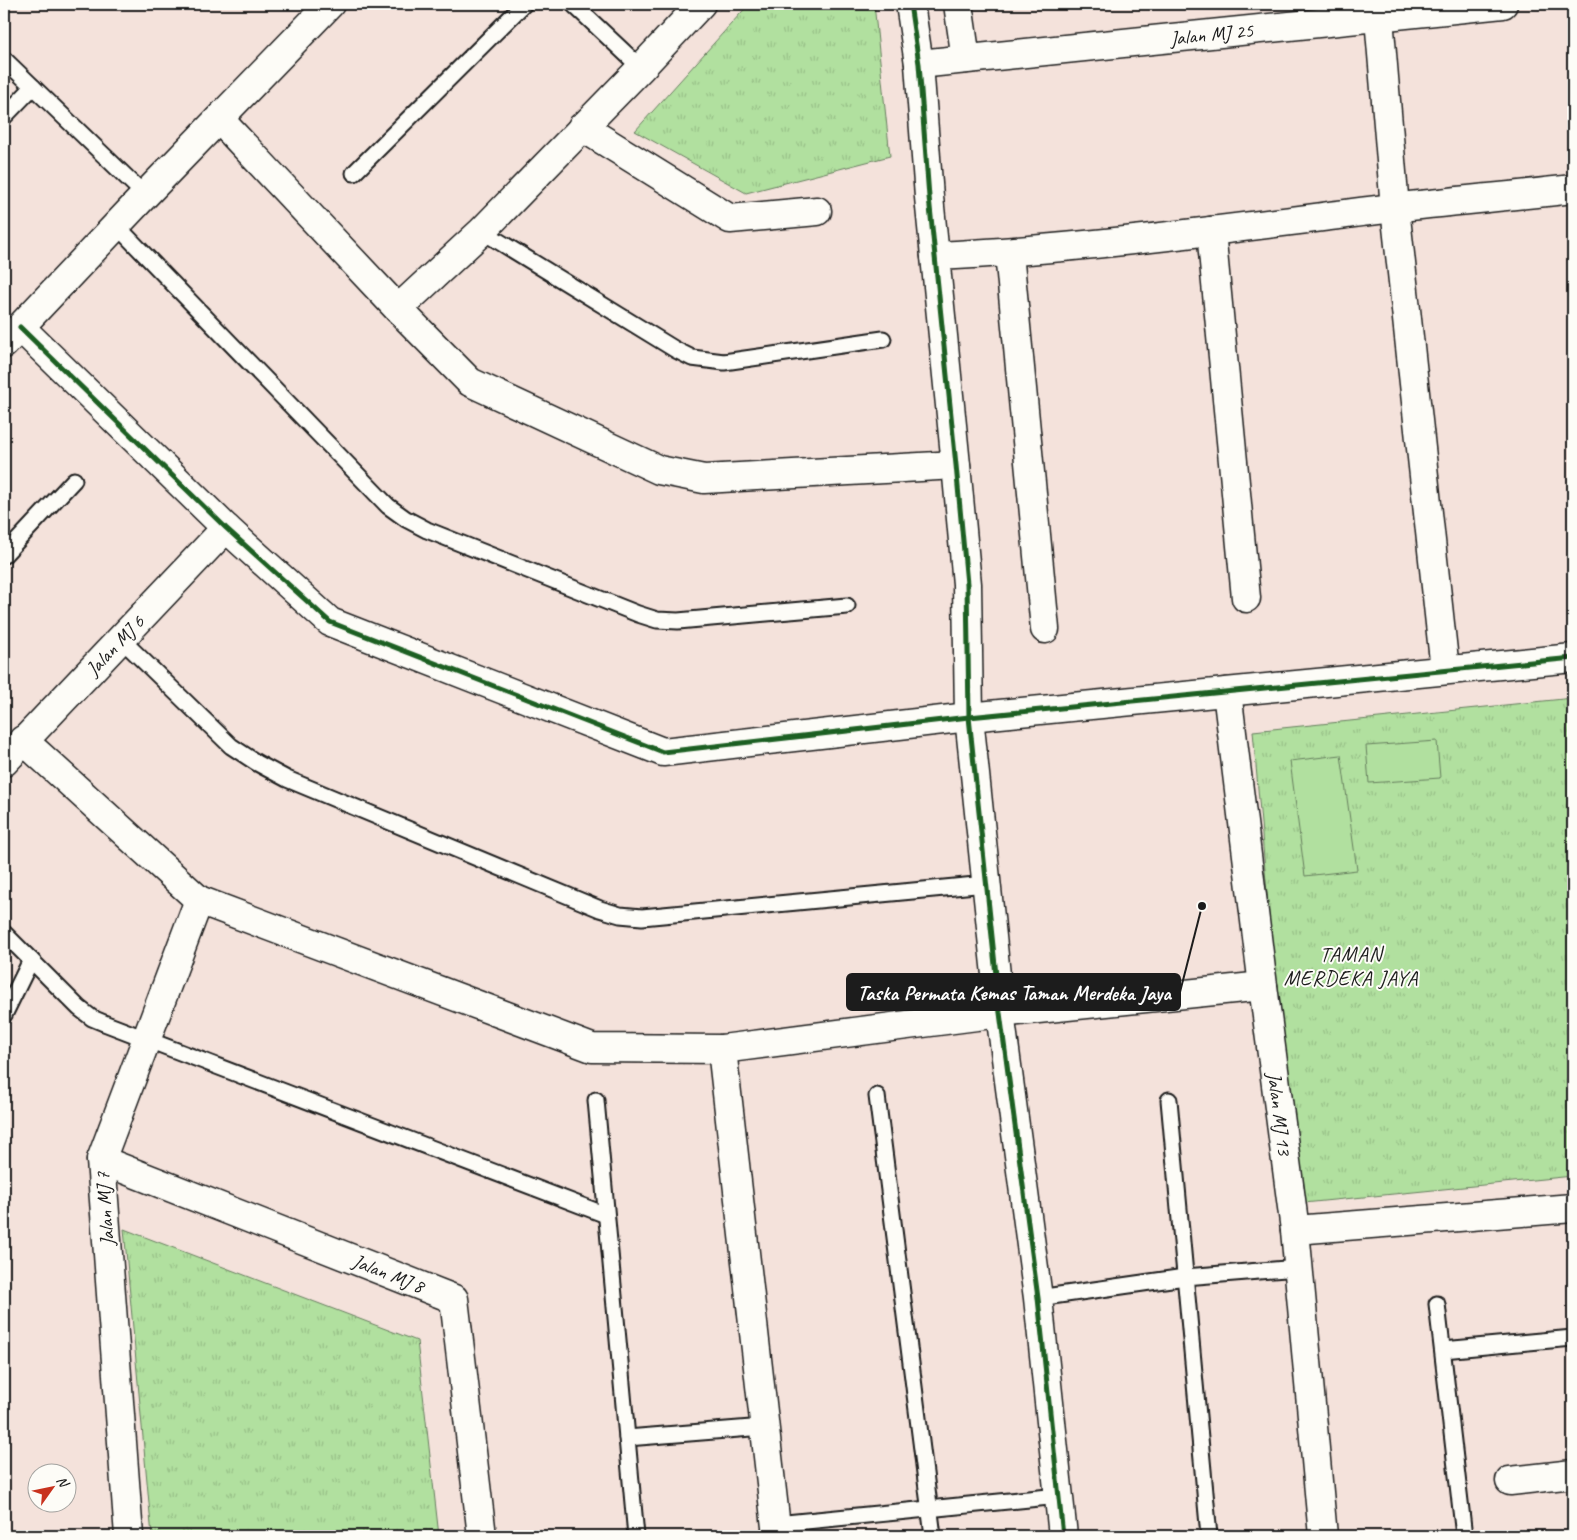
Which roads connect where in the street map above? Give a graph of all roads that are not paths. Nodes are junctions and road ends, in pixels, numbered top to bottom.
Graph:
1 (330, 4) edge
2 (524, 4) edge
3 (573, 4) edge
4 (701, 4) edge
5 (910, 4) edge
6 (958, 4) edge
7 (1503, 4) edge
8 (1379, 18) junction
9 (4, 59) edge
10 (966, 59) junction
11 (918, 64) junction
12 (641, 68) junction
13 (33, 87) junction
14 (4, 117) edge
15 (219, 118) junction
16 (582, 127) junction
17 (354, 173) dead end
18 (1573, 190) edge
19 (144, 195) junction
20 (1395, 208) junction
21 (817, 211) dead end
22 (116, 225) junction
23 (482, 231) junction
24 (1211, 231) junction
25 (1009, 253) junction
26 (935, 256) junction
27 (398, 309) junction
28 (12, 336) edge
29 (883, 339) dead end
30 (956, 465) junction
31 (74, 480) dead end
32 (226, 528) junction
33 (4, 555) edge
34 (1246, 598) dead end
35 (847, 606) dead end
36 (1045, 629) dead end
37 (121, 639) junction
38 (1573, 658) edge
39 (1445, 670) junction
40 (1227, 692) junction
41 (969, 717) junction
42 (23, 740) junction
43 (4, 762) edge
44 (986, 884) junction
45 (199, 900) junction
46 (4, 933) edge
47 (31, 960) junction
48 (1263, 986) junction
49 (1000, 1013) junction
50 (4, 1015) edge
51 (148, 1040) junction
52 (722, 1049) junction
53 (877, 1096) dead end
54 (596, 1100) dead end
55 (1169, 1100) dead end
56 (101, 1160) junction
57 (1573, 1208) edge
58 (606, 1215) junction
59 (1295, 1230) junction
60 (1298, 1268) junction
61 (1185, 1277) junction
62 (1038, 1298) junction
63 (1437, 1304) dead end
64 (1573, 1338) edge
65 (1443, 1350) junction
66 (764, 1427) junction
67 (627, 1438) junction
68 (1573, 1474) edge
69 (1510, 1481) dead end
70 (1059, 1496) junction
71 (930, 1509) junction
72 (777, 1530) edge
73 (129, 1536) edge
74 (482, 1536) edge
75 (636, 1536) edge
76 (933, 1536) edge
77 (1063, 1536) edge
78 (1209, 1536) edge
79 (1324, 1536) edge
80 (1464, 1536) edge

1 - 15 street
2 - 17 lane
3 - 12 lane
4 - 12 street
5 - 11 street
6 - 10 street
7 - 8 street, Jalan MJ 25
8 - 10 street, Jalan MJ 25
8 - 20 street
9 - 13 lane
10 - 11 street, Jalan MJ 25
11 - 26 street
12 - 16 street
13 - 14 lane
13 - 19 lane
15 - 19 street
15 - 27 street
16 - 21 street
16 - 23 street
18 - 20 street
19 - 22 street
20 - 24 street
20 - 39 street
22 - 28 street
22 - 35 lane
23 - 27 street
23 - 29 lane
24 - 25 street
24 - 34 street
25 - 26 street
25 - 36 street
26 - 30 street
27 - 30 street
28 - 32 street
30 - 41 street
31 - 33 lane
32 - 37 street, Jalan MJ 6
32 - 41 street
37 - 42 street, Jalan MJ 6
37 - 44 lane
38 - 39 street
39 - 40 street
40 - 41 street
40 - 48 street, Jalan MJ 13
41 - 44 street
42 - 43 street, Jalan MJ 6
42 - 45 street
44 - 49 street
45 - 51 street, Jalan MJ 7
45 - 52 street
46 - 47 lane
47 - 50 lane
47 - 51 lane
48 - 49 street
48 - 59 street, Jalan MJ 13
49 - 52 street
49 - 62 street
51 - 56 street, Jalan MJ 7
51 - 58 lane
52 - 66 street
53 - 71 lane
54 - 58 lane
55 - 61 lane
56 - 73 street, Jalan MJ 7
56 - 74 street, Jalan MJ 8
57 - 59 street
58 - 67 lane
59 - 60 street, Jalan MJ 13
60 - 61 lane
60 - 79 street, Jalan MJ 13
61 - 62 lane
61 - 78 lane
62 - 70 street
63 - 65 lane
64 - 65 lane
65 - 80 lane
66 - 67 lane
66 - 72 street
67 - 75 lane
68 - 69 street
70 - 71 lane
70 - 77 street
71 - 72 lane
71 - 76 lane

